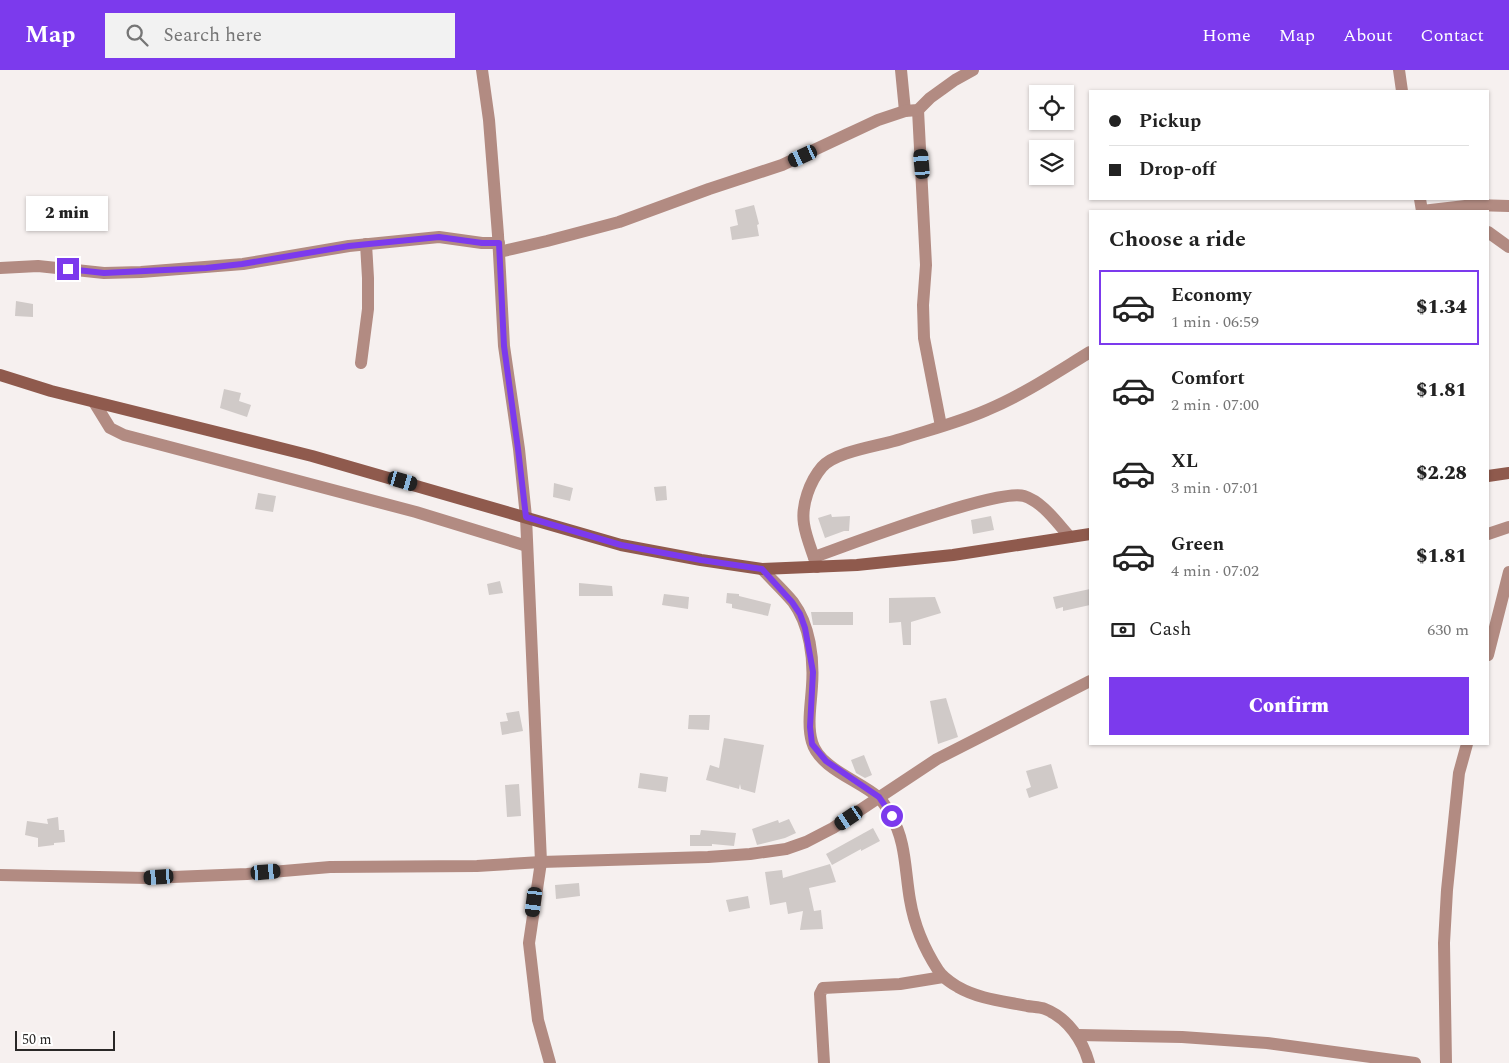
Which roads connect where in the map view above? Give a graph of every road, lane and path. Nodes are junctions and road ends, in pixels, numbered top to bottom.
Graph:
1 (482, 70) edge
2 (901, 70) edge
3 (973, 70) edge
4 (1399, 70) edge
5 (1402, 90) edge
6 (911, 110) junction
7 (1509, 206) edge
8 (1449, 210) edge
9 (1489, 233) edge
10 (366, 244) junction
11 (499, 247) junction
12 (1509, 247) edge
13 (0, 268) edge
14 (1089, 353) edge
15 (362, 363) dead end
16 (0, 375) edge
17 (94, 402) junction
18 (941, 426) junction
19 (1509, 473) edge
20 (1489, 476) edge
21 (526, 517) junction
22 (1509, 528) edge
23 (1089, 534) edge
24 (1489, 534) edge
25 (1070, 537) junction
26 (527, 546) junction
27 (816, 562) junction
28 (762, 569) junction
29 (1509, 572) edge
30 (1489, 651) edge
31 (1089, 682) edge
32 (1467, 745) edge
33 (879, 797) junction
34 (541, 862) junction
35 (0, 875) edge
36 (943, 977) junction
37 (1078, 1036) junction
38 (550, 1063) edge
39 (824, 1063) edge
40 (1089, 1063) edge
41 (1414, 1063) edge
42 (1446, 1063) edge

1 - 11 street
2 - 6 street
3 - 6 street
4 - 5 street
6 - 11 street
6 - 18 street
7 - 8 street
9 - 12 street
10 - 11 street
10 - 13 street
10 - 15 street
11 - 21 street
14 - 18 street
16 - 17 main road
17 - 21 main road
17 - 26 street
18 - 27 street
19 - 20 main road
21 - 26 street
21 - 28 main road
22 - 24 street
23 - 25 main road
25 - 27 main road
25 - 27 street
26 - 34 street
27 - 28 main road
28 - 33 street
29 - 30 street
31 - 33 street
32 - 42 street
33 - 34 street
33 - 36 street
34 - 35 street
34 - 38 street
36 - 37 street
36 - 39 street
37 - 40 street
37 - 41 street

